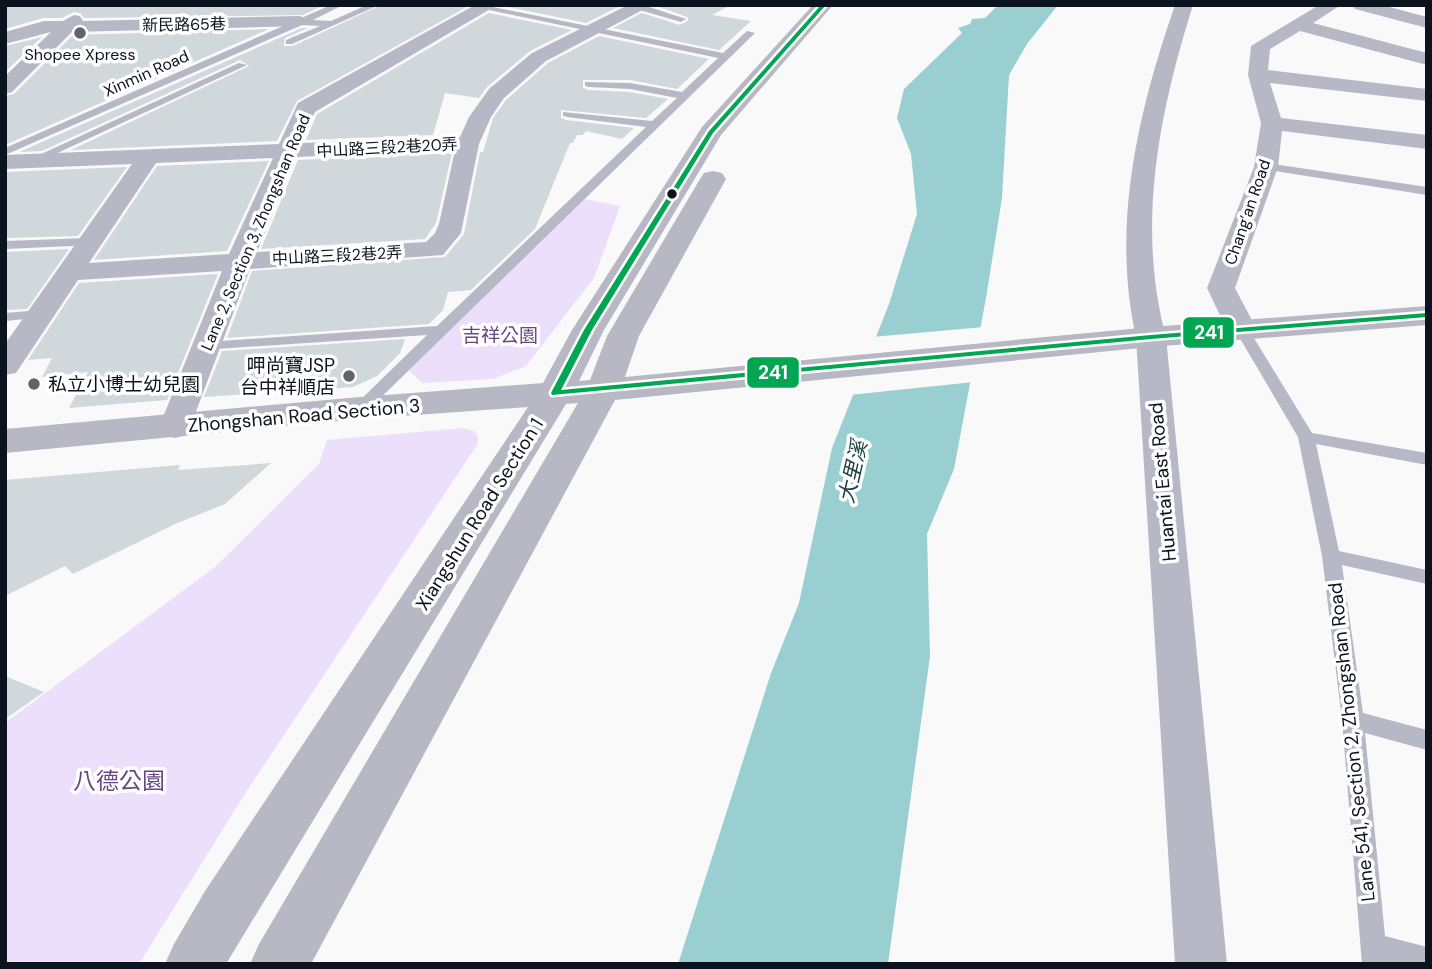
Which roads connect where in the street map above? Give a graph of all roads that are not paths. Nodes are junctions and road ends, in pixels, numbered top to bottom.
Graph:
1 (89, 5) edge
2 (339, 5) edge
3 (375, 5) edge
4 (1184, 5) edge
5 (1332, 5) edge
6 (1361, 5) edge
7 (641, 6) edge
8 (476, 7) edge
9 (835, 9) edge
10 (681, 19) dead end
11 (299, 21) junction
12 (1427, 23) edge
13 (332, 24) junction
14 (1297, 25) junction
15 (68, 26) junction
16 (589, 30) junction
17 (750, 33) dead end
18 (5, 38) edge
19 (289, 42) dead end
20 (726, 57) junction
21 (1427, 59) edge
22 (242, 65) dead end
23 (15, 73) edge
24 (1258, 75) junction
25 (589, 83) dead end
26 (5, 88) edge
27 (1427, 95) edge
28 (685, 96) junction
29 (567, 114) dead end
30 (1272, 123) junction
31 (654, 125) junction
32 (746, 131) dead end
33 (1427, 142) edge
34 (468, 143) junction
35 (276, 153) junction
36 (148, 157) junction
37 (11, 160) edge
38 (723, 162) dead end
39 (1266, 167) junction
40 (1427, 191) edge
41 (89, 242) junction
42 (5, 245) edge
43 (240, 260) junction
44 (72, 272) junction
45 (41, 314) junction
46 (1427, 315) edge
47 (5, 317) edge
48 (442, 330) junction
49 (1242, 330) junction
50 (1151, 337) junction
51 (206, 346) junction
52 (5, 366) edge
53 (603, 390) junction
54 (555, 393) junction
55 (360, 408) junction
56 (175, 427) junction
57 (1306, 437) junction
58 (5, 441) edge
59 (1427, 459) edge
60 (1331, 556) junction
61 (1427, 577) edge
62 (1353, 720) junction
63 (1427, 740) edge
64 (1373, 955) edge
65 (1427, 960) edge
66 (194, 964) edge
67 (279, 964) edge
68 (1201, 964) edge

1 - 15 street
2 - 11 lane, Xinmin Road
3 - 13 lane
4 - 50 street, Huantai East Road
5 - 14 street
6 - 12 street
7 - 10 lane
7 - 16 street
8 - 16 lane
8 - 35 street, Lane 2, Section 3, Zhongshan Road
9 - 32 street, Xiangshun Road Section 1
9 - 54 street, Xiangshun Road Section 1
11 - 13 lane
11 - 15 street, 新民路65巷
11 - 37 lane, Xinmin Road
13 - 19 lane
14 - 21 street
14 - 24 street
15 - 18 street, 新民路65巷
15 - 23 street
16 - 20 lane
16 - 34 street
17 - 20 lane
20 - 28 lane
22 - 37 lane
23 - 26 street
24 - 27 street
24 - 30 street, Chang’an Road
25 - 28 lane
28 - 31 lane
29 - 31 lane
30 - 33 street
30 - 39 street, Chang’an Road
31 - 48 lane
34 - 35 street, 中山路三段2巷20弄
34 - 43 street, 中山路三段2巷2弄
35 - 36 street, 中山路三段2巷20弄
35 - 43 street, Lane 2, Section 3, Zhongshan Road
36 - 37 street, 中山路三段2巷20弄
36 - 41 street
38 - 53 street
39 - 40 lane
39 - 49 street, Chang’an Road
41 - 42 lane
41 - 44 street
43 - 44 street, 中山路三段2巷2弄
43 - 51 street, Lane 2, Section 3, Zhongshan Road
44 - 45 street
45 - 47 lane
45 - 52 street
46 - 49 street, Zhongshan Road Section 3
48 - 51 lane
48 - 55 lane
49 - 50 street, Zhongshan Road Section 3
49 - 57 lane, Lane 541, Section 2, Zhongshan Road
50 - 53 street, Zhongshan Road Section 3
50 - 68 street, Huantai East Road
51 - 56 street, Lane 2, Section 3, Zhongshan Road
53 - 54 street, Zhongshan Road Section 3
53 - 67 street
54 - 55 street, Zhongshan Road Section 3
54 - 66 street, Xiangshun Road Section 1
55 - 56 street, Zhongshan Road Section 3
56 - 58 street, Zhongshan Road Section 3
57 - 59 lane
57 - 60 lane, Lane 541, Section 2, Zhongshan Road
60 - 61 lane
60 - 62 lane, Lane 541, Section 2, Zhongshan Road
62 - 63 lane
62 - 64 lane, Lane 541, Section 2, Zhongshan Road
64 - 65 lane

